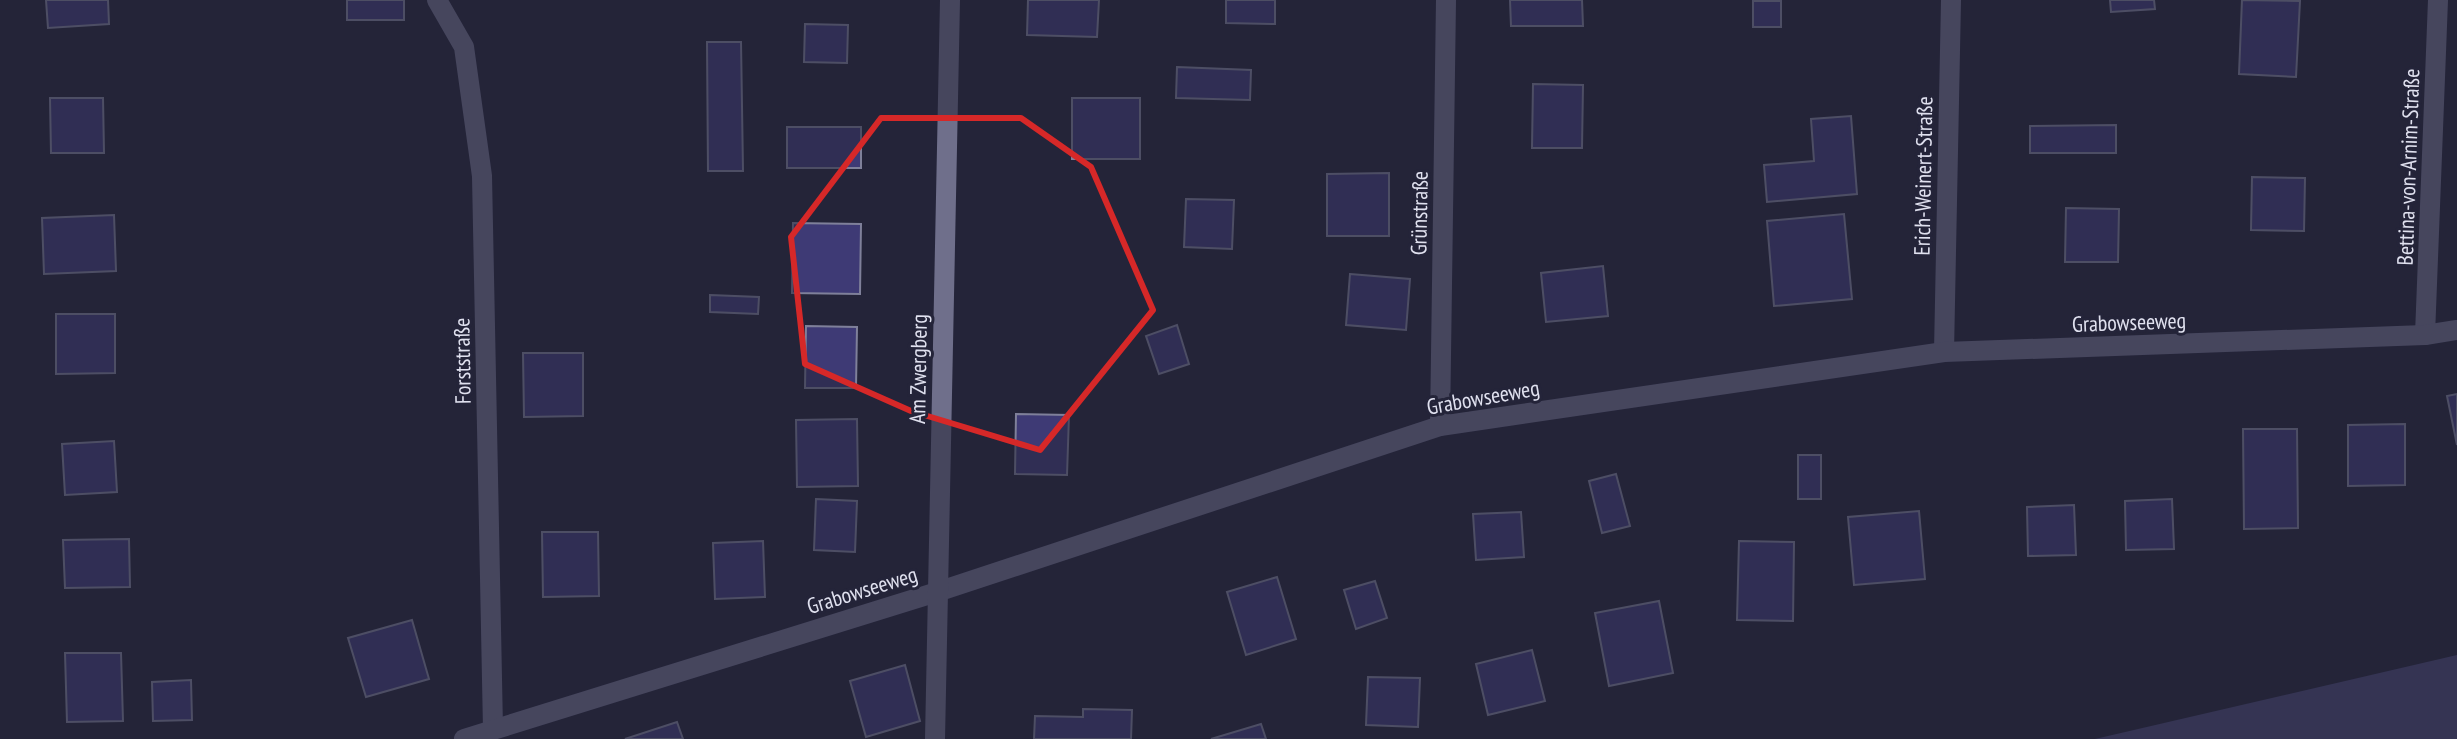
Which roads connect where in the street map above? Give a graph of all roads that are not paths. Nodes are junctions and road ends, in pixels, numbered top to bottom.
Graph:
1 (437, 0) edge
2 (950, 0) edge
3 (1446, 0) edge
4 (1951, 0) edge
5 (2438, 0) edge
6 (2457, 330) edge
7 (2425, 335) junction
8 (1944, 352) junction
9 (1440, 426) junction
10 (937, 592) junction
11 (493, 729) junction
12 (464, 739) edge
13 (935, 739) edge

1 - 11 street, Forststraße
2 - 10 street, Am Zwergberg
3 - 9 street, Grünstraße
4 - 8 street, Erich-Weinert-Straße
5 - 7 street, Bettina-von-Arnim-Straße
6 - 7 street, Grabowseeweg
7 - 8 street, Grabowseeweg
8 - 9 street, Grabowseeweg
9 - 10 street, Grabowseeweg
10 - 11 street, Grabowseeweg
10 - 13 street, Am Zwergberg
11 - 12 street, Grabowseeweg

